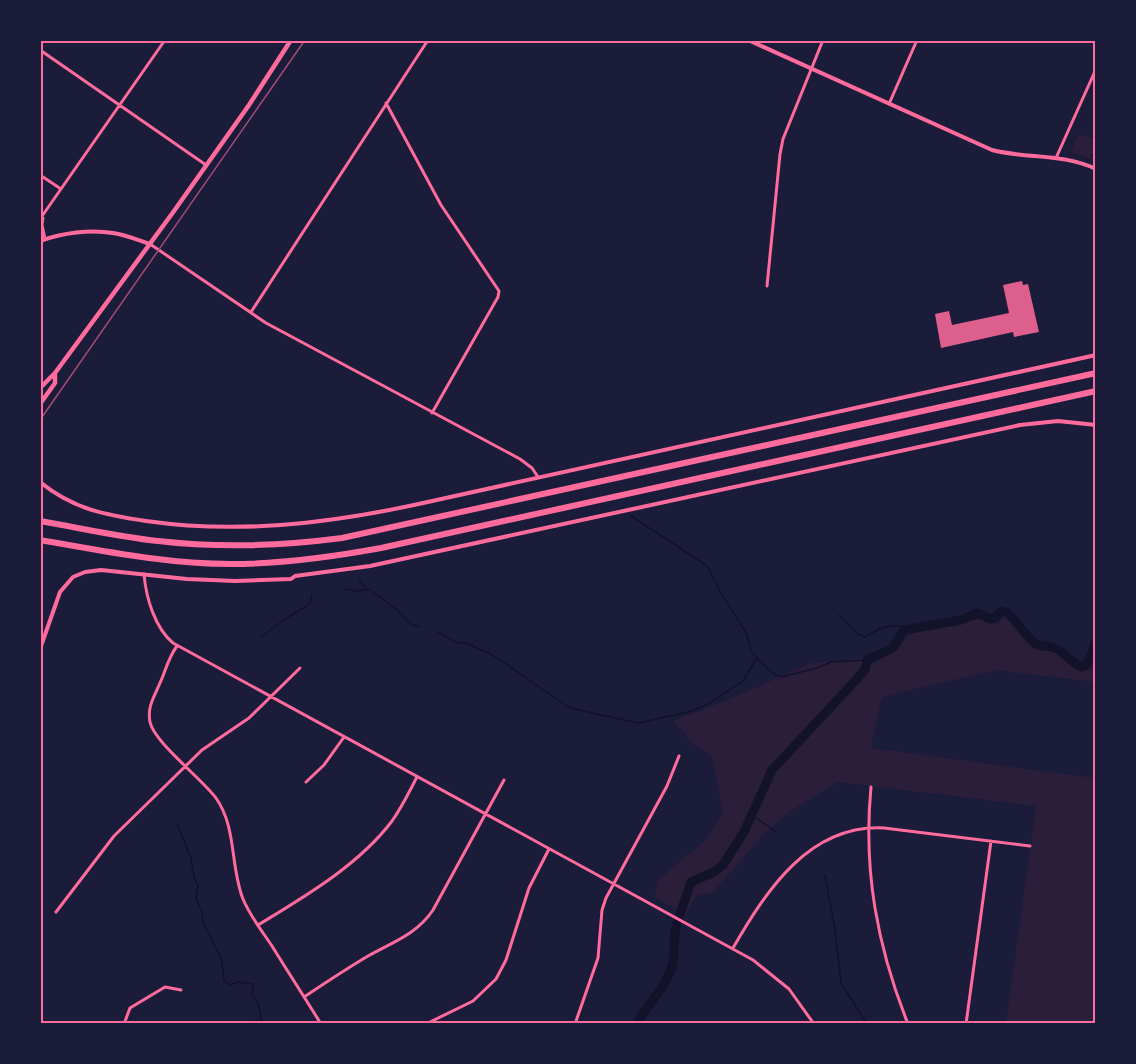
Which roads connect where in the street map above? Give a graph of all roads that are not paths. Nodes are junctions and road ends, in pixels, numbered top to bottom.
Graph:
1 (165, 40) edge
2 (291, 40) edge
3 (428, 40) edge
4 (748, 40) edge
5 (823, 40) edge
6 (917, 40) edge
7 (40, 50) edge
8 (812, 69) junction
9 (1095, 69) edge
10 (386, 103) junction
11 (889, 104) junction
12 (120, 105) junction
13 (1056, 159) junction
14 (206, 165) junction
15 (1095, 169) edge
16 (40, 175) edge
17 (61, 190) junction
18 (45, 213) junction
19 (40, 219) edge
20 (43, 240) edge
21 (150, 244) junction
22 (766, 286) dead end
23 (251, 312) junction
24 (1095, 355) edge
25 (56, 373) junction
26 (1095, 373) edge
27 (40, 388) edge
28 (1095, 391) edge
29 (40, 404) edge
30 (432, 413) junction
31 (1095, 425) edge
32 (538, 477) junction
33 (40, 482) edge
34 (40, 521) edge
35 (40, 540) edge
36 (144, 574) junction
37 (177, 646) junction
38 (40, 649) edge
39 (300, 669) dead end
40 (271, 697) junction
41 (344, 737) junction
42 (679, 756) dead end
43 (185, 765) junction
44 (417, 777) junction
45 (504, 780) dead end
46 (306, 782) dead end
47 (871, 788) dead end
48 (486, 814) junction
49 (868, 828) junction
50 (991, 841) junction
51 (1030, 846) dead end
52 (549, 849) junction
53 (613, 884) junction
54 (56, 912) dead end
55 (258, 925) junction
56 (732, 949) junction
57 (181, 990) dead end
58 (304, 997) junction
59 (124, 1023) edge
60 (321, 1023) edge
61 (426, 1023) edge
62 (575, 1023) edge
63 (814, 1023) edge
64 (908, 1023) edge
65 (966, 1023) edge

1 - 12 street
2 - 14 main road
3 - 10 street
4 - 8 street
5 - 8 street
6 - 11 street
7 - 12 street
8 - 11 street
8 - 22 street
9 - 13 street
10 - 23 street
10 - 30 street
11 - 13 street
12 - 14 street
12 - 17 street
13 - 15 street
14 - 21 main road
16 - 17 street
17 - 18 street
18 - 19 street
18 - 20 street
20 - 21 street
21 - 23 street
21 - 25 main road
23 - 30 street
24 - 32 street
25 - 27 main road
25 - 29 main road
26 - 34 highway
28 - 35 highway
30 - 32 street
31 - 36 street
32 - 33 street
36 - 37 street
36 - 38 street
37 - 40 street
37 - 43 street
39 - 40 street
40 - 41 street
40 - 43 street
41 - 44 street
41 - 46 street
42 - 53 street
43 - 54 street
43 - 55 street
44 - 48 street
44 - 55 street
45 - 48 street
47 - 49 street
48 - 52 street
48 - 58 street
49 - 50 street
49 - 56 street
49 - 64 street
50 - 51 street
50 - 65 street
52 - 53 street
52 - 61 street
53 - 56 street
53 - 62 street
55 - 58 street
56 - 63 street
57 - 59 street
58 - 60 street

